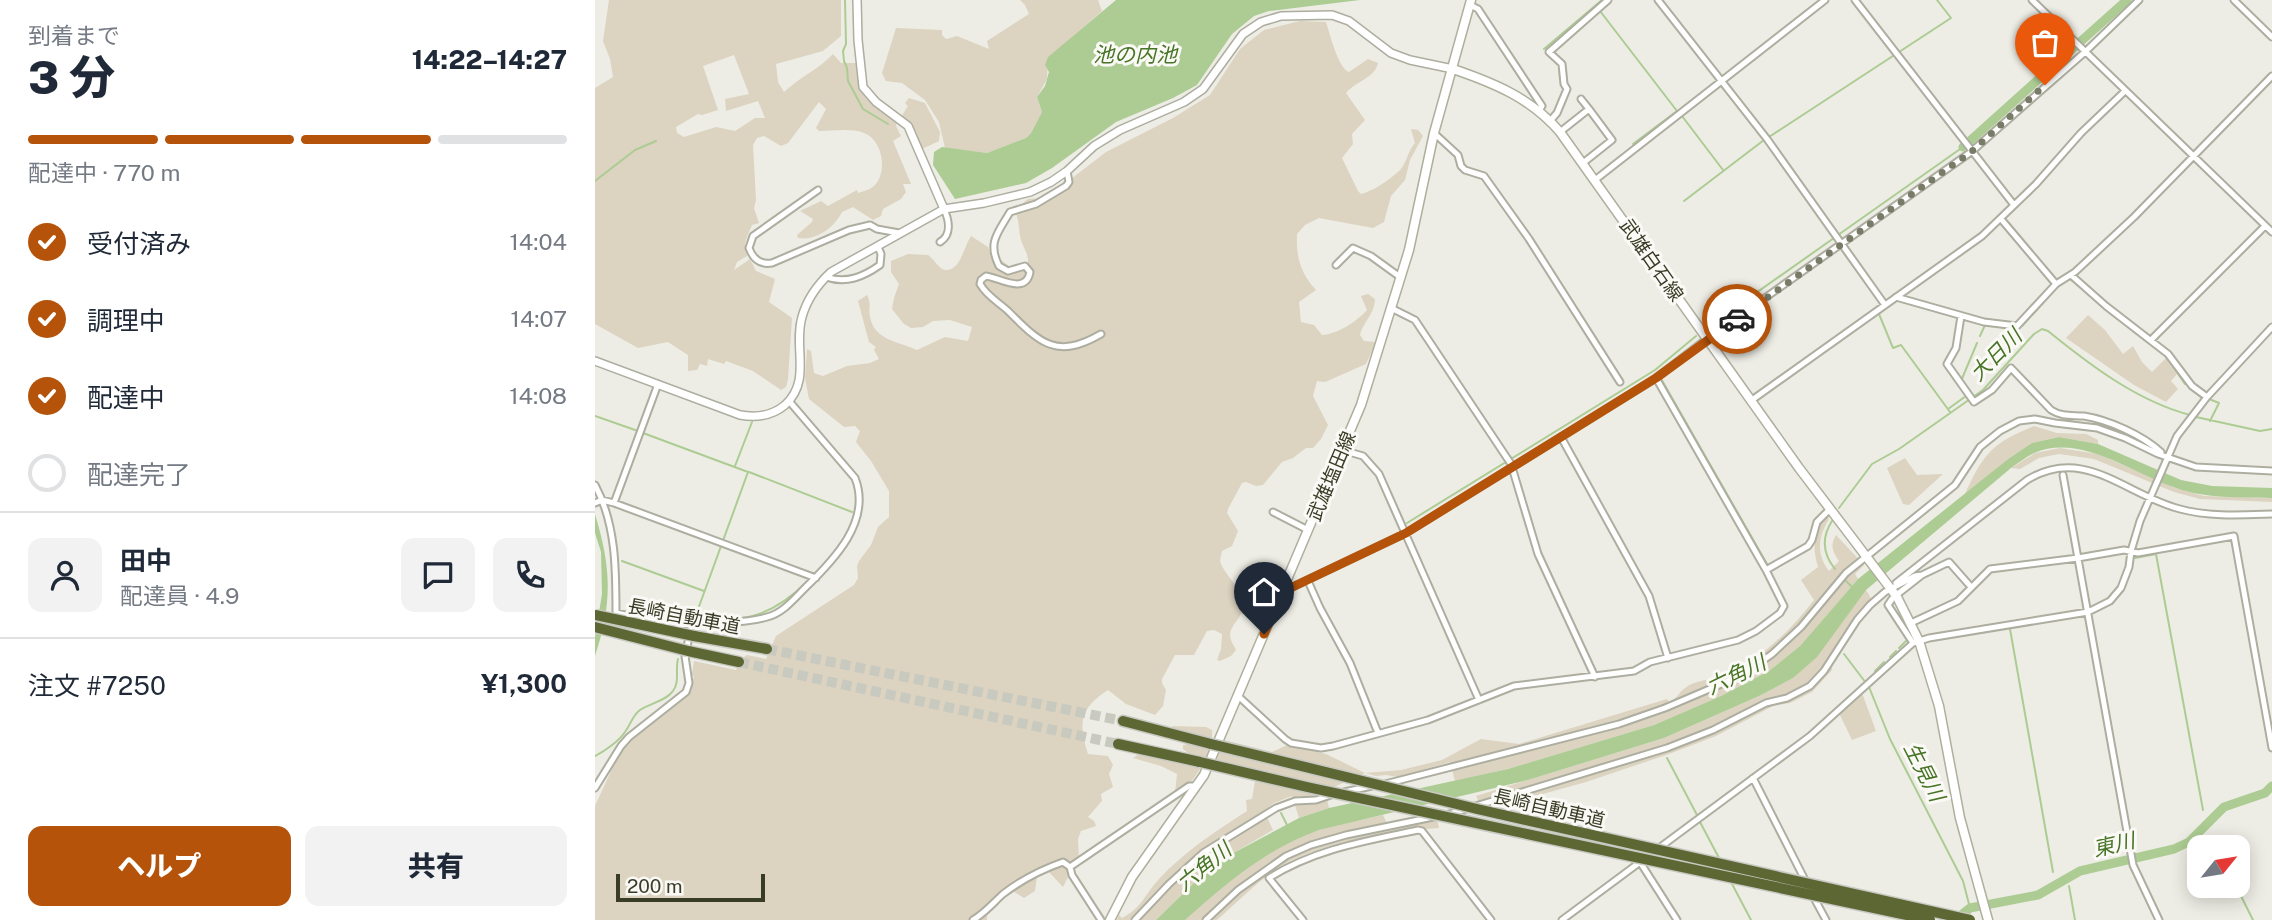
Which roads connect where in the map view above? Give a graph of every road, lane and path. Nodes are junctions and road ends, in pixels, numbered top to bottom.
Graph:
1 (857, 0) edge
2 (1608, 0) edge
3 (1658, 0) edge
4 (1825, 0) edge
5 (1855, 0) edge
6 (2032, 0) edge
7 (2139, 0) edge
8 (2234, 0) edge
9 (1471, 2) edge
10 (2272, 37) edge
11 (2084, 50) junction
12 (1453, 69) junction
13 (2272, 76) edge
14 (1721, 81) junction
15 (2125, 91) junction
16 (1581, 99) dead end
17 (1589, 109) junction
18 (1539, 111) junction
19 (1550, 121) junction
20 (1560, 132) junction
21 (1434, 133) junction
22 (1970, 150) junction
23 (2194, 157) junction
24 (1583, 163) junction
25 (1067, 171) junction
26 (1595, 180) junction
27 (818, 190) dead end
28 (2014, 205) junction
29 (944, 209) junction
30 (2001, 219) junction
31 (2265, 226) junction
32 (2272, 232) edge
33 (902, 234) junction
34 (1838, 239) junction
35 (940, 242) dead end
36 (878, 247) junction
37 (1336, 265) dead end
38 (2071, 275) junction
39 (826, 277) junction
40 (1400, 277) junction
41 (2056, 284) junction
42 (1896, 297) junction
43 (1885, 305) junction
44 (1391, 308) junction
45 (1961, 316) junction
46 (2272, 327) edge
47 (1101, 334) dead end
48 (1708, 339) junction
49 (2151, 340) junction
50 (595, 361) edge
51 (1656, 378) junction
52 (1621, 382) dead end
53 (658, 384) junction
54 (2207, 397) junction
55 (1752, 400) junction
56 (789, 401) junction
57 (1561, 437) junction
58 (1342, 450) junction
59 (2165, 456) junction
60 (1510, 463) junction
61 (2272, 471) edge
62 (2063, 475) dead end
63 (595, 485) edge
64 (2150, 497) junction
65 (603, 500) junction
66 (595, 503) edge
67 (614, 503) junction
68 (1830, 509) junction
69 (1273, 512) dead end
70 (2272, 514) edge
71 (1308, 530) junction
72 (1406, 533) junction
73 (2131, 551) junction
74 (1866, 557) junction
75 (2078, 558) junction
76 (1766, 570) junction
77 (816, 578) junction
78 (1308, 581) junction
79 (1971, 587) junction
80 (1893, 589) junction
81 (1282, 592) junction
82 (1892, 599) dead end
83 (2088, 612) junction
84 (595, 615) edge
85 (692, 623) junction
86 (1911, 623) junction
87 (595, 627) edge
88 (1916, 642) junction
89 (767, 649) tunnel mouth
90 (1668, 658) junction
91 (739, 662) tunnel mouth
92 (1595, 677) junction
93 (1237, 695) junction
94 (1479, 700) junction
95 (1123, 721) tunnel mouth
96 (1378, 733) junction
97 (1118, 744) tunnel mouth
98 (2272, 748) edge
99 (1753, 778) junction
100 (1197, 786) junction
101 (595, 788) edge
102 (1176, 795) junction
103 (1185, 803) junction
104 (1640, 862) junction
105 (1070, 867) junction
106 (973, 920) edge
107 (1101, 920) edge
108 (1110, 920) edge
109 (1135, 920) edge
110 (1206, 920) edge
111 (1303, 920) edge
112 (1491, 920) edge
113 (1562, 920) edge
114 (1677, 920) edge
115 (1826, 920) edge
116 (1930, 920) edge
117 (1970, 920) edge
118 (1988, 920) edge
119 (2159, 920) edge

1 - 29 street
2 - 19 street
3 - 14 street
4 - 14 street
5 - 22 street
6 - 11 street
7 - 11 street
8 - 10 street
9 - 12 main road, 武雄塩田線
9 - 18 street
11 - 15 street
11 - 22 street
12 - 18 main road, 武雄白石線
12 - 21 main road, 武雄塩田線
12 - 25 street
13 - 23 street
14 - 26 street
14 - 34 street
15 - 23 street
15 - 28 street
16 - 17 street
17 - 20 street
17 - 24 street
18 - 19 main road, 武雄白石線
19 - 20 main road, 武雄白石線
20 - 24 main road, 武雄白石線
21 - 40 main road, 武雄塩田線
21 - 52 street
22 - 28 street
22 - 34 street
23 - 31 street
23 - 38 street
24 - 26 main road, 武雄白石線
25 - 29 street
25 - 47 street
26 - 48 main road, 武雄白石線
27 - 33 street
28 - 30 street
29 - 33 street
29 - 35 street
30 - 41 street
30 - 42 street
31 - 32 street
31 - 49 street
33 - 36 street
34 - 43 street
34 - 48 street
36 - 39 street
36 - 39 street
37 - 40 street
38 - 41 street
38 - 49 street
39 - 56 street
40 - 44 main road, 武雄塩田線
41 - 45 street
42 - 43 street
42 - 45 street
43 - 55 street
44 - 58 main road, 武雄塩田線
44 - 60 street
45 - 59 street
46 - 54 street
48 - 51 street
48 - 55 main road, 武雄白石線
49 - 54 street
50 - 53 street
51 - 57 street
51 - 76 street
53 - 56 street
53 - 67 street
54 - 59 street
55 - 68 main road, 武雄白石線
56 - 77 street
57 - 60 street
57 - 90 street
58 - 71 main road, 武雄塩田線
58 - 72 street
59 - 61 street
59 - 64 street
59 - 74 street
60 - 72 street
60 - 92 street
62 - 75 street
63 - 65 street
64 - 70 street
64 - 73 street
64 - 80 street
65 - 66 street
65 - 67 street
65 - 85 street
67 - 77 street
68 - 74 main road, 武雄白石線
68 - 76 street
69 - 71 street
71 - 81 main road, 武雄塩田線
72 - 78 street
72 - 94 street
73 - 75 street
73 - 83 street
73 - 98 street
74 - 80 main road, 武雄白石線
74 - 109 street
75 - 79 street
75 - 83 street
76 - 90 street
77 - 85 street
78 - 81 street
78 - 96 street
79 - 80 street
79 - 86 street
80 - 86 main road
80 - 110 street
81 - 93 main road, 武雄塩田線
82 - 88 street
83 - 88 street
83 - 119 street
84 - 89 highway, 長崎自動車道, bridge
85 - 101 street
86 - 88 main road
87 - 91 highway, 長崎自動車道, bridge
88 - 99 street
88 - 118 main road
90 - 92 street
92 - 94 street
93 - 96 street
93 - 100 main road, 武雄塩田線
94 - 96 street
95 - 117 highway, 長崎自動車道, bridge
97 - 116 highway, 長崎自動車道, bridge
99 - 104 street
99 - 115 street
100 - 102 street
100 - 103 main road, 武雄塩田線
102 - 103 street
102 - 105 street
103 - 108 main road, 武雄塩田線
104 - 113 street
104 - 114 street
105 - 106 street
105 - 107 street
111 - 112 street

